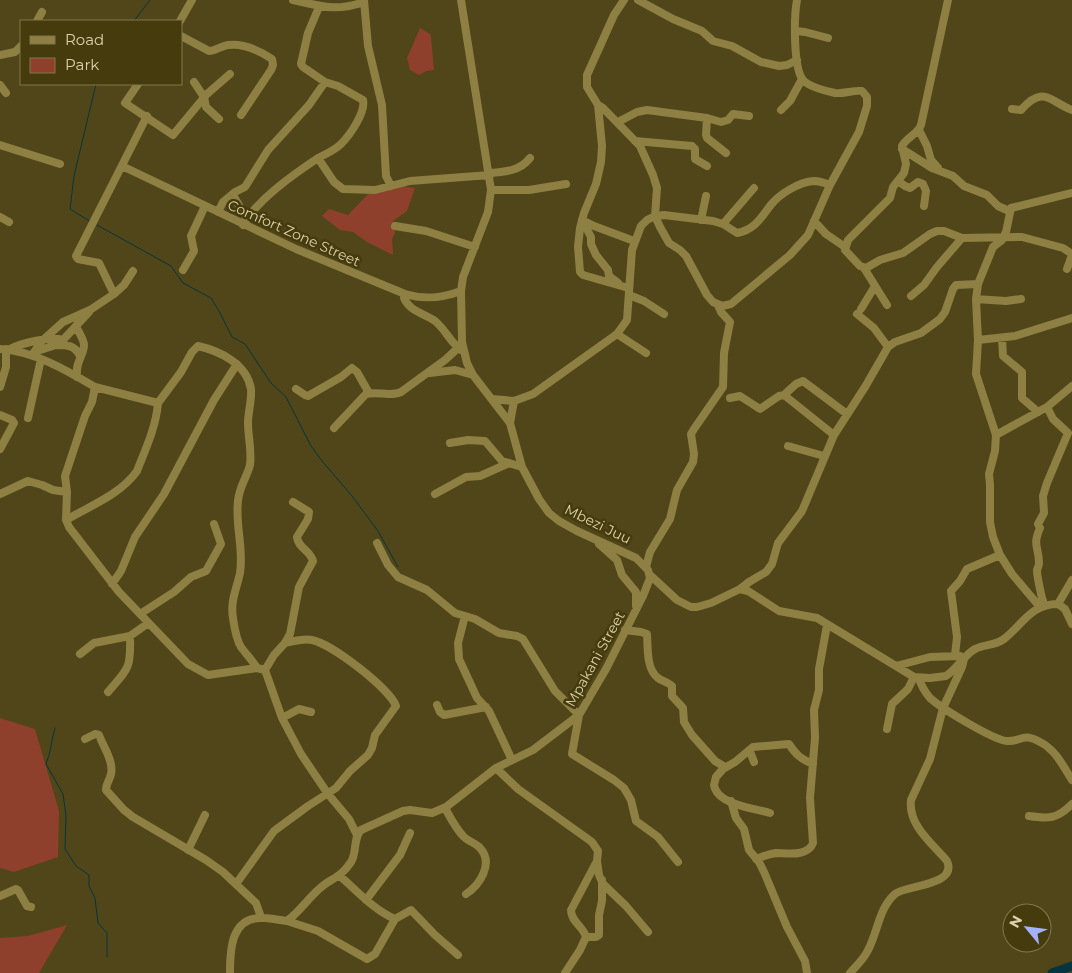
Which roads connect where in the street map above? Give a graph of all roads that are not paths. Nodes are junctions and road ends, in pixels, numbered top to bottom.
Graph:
1 (192, 0) edge
2 (293, 0) edge
3 (461, 0) edge
4 (624, 0) edge
5 (797, 0) edge
6 (948, 0) edge
7 (364, 1) edge
8 (643, 1) edge
9 (323, 5) edge
10 (42, 12) dead end
11 (38, 20) edge
12 (181, 20) edge
13 (795, 32) junction
14 (182, 37) edge
15 (828, 38) dead end
16 (19, 51) edge
17 (0, 55) edge
18 (797, 60) junction
19 (230, 74) dead end
20 (802, 79) junction
21 (194, 82) dead end
22 (325, 82) junction
23 (0, 85) edge
24 (137, 85) edge
25 (6, 93) dead end
26 (204, 98) junction
27 (598, 105) junction
28 (1012, 109) dead end
29 (781, 110) dead end
30 (1072, 110) edge
31 (241, 115) dead end
32 (147, 116) junction
33 (748, 116) dead end
34 (707, 118) junction
35 (219, 119) dead end
36 (618, 122) junction
37 (920, 130) junction
38 (635, 141) junction
39 (0, 145) edge
40 (902, 149) junction
41 (726, 153) dead end
42 (318, 158) junction
43 (530, 158) dead end
44 (60, 164) dead end
45 (122, 166) junction
46 (707, 166) dead end
47 (941, 172) junction
48 (490, 174) junction
49 (898, 181) junction
50 (566, 184) dead end
51 (830, 185) junction
52 (391, 186) junction
53 (754, 188) dead end
54 (491, 190) junction
55 (1072, 193) edge
56 (233, 195) junction
57 (706, 196) dead end
58 (205, 206) junction
59 (924, 206) dead end
60 (1009, 211) junction
61 (218, 212) junction
62 (656, 216) junction
63 (0, 217) edge
64 (582, 220) junction
65 (701, 220) junction
66 (814, 221) junction
67 (9, 222) dead end
68 (245, 222) junction
69 (723, 224) junction
70 (395, 226) dead end
71 (962, 238) junction
72 (1003, 238) junction
73 (634, 241) junction
74 (475, 247) junction
75 (845, 247) junction
76 (1072, 254) edge
77 (864, 268) junction
78 (1067, 269) dead end
79 (183, 270) dead end
80 (133, 271) dead end
81 (978, 284) junction
82 (875, 286) junction
83 (628, 289) junction
84 (461, 291) junction
85 (114, 294) junction
86 (405, 294) junction
87 (911, 296) dead end
88 (976, 299) junction
89 (1021, 299) dead end
90 (718, 305) junction
91 (887, 305) dead end
92 (664, 314) dead end
93 (1072, 318) edge
94 (78, 321) junction
95 (617, 334) junction
96 (1002, 338) junction
97 (63, 340) junction
98 (978, 340) junction
99 (42, 341) junction
100 (56, 345) junction
101 (888, 347) junction
102 (5, 349) edge
103 (461, 350) junction
104 (646, 353) dead end
105 (33, 354) junction
106 (80, 356) junction
107 (41, 359) junction
108 (237, 364) junction
109 (425, 374) junction
110 (473, 375) junction
111 (77, 377) junction
112 (1072, 386) edge
113 (0, 387) edge
114 (95, 387) junction
115 (296, 389) dead end
116 (369, 393) junction
117 (784, 395) junction
118 (730, 398) dead end
119 (492, 399) junction
120 (514, 401) junction
121 (158, 403) junction
122 (1048, 406) junction
123 (1038, 412) junction
124 (847, 414) junction
125 (0, 415) edge
126 (28, 418) dead end
127 (510, 423) junction
128 (334, 428) dead end
129 (1070, 430) edge
130 (834, 434) junction
131 (996, 435) junction
132 (450, 443) dead end
133 (788, 446) dead end
134 (0, 449) edge
135 (824, 456) junction
136 (507, 464) junction
137 (522, 467) junction
138 (67, 492) junction
139 (0, 494) edge
140 (435, 494) dead end
141 (293, 502) dead end
142 (66, 520) junction
143 (214, 524) dead end
144 (592, 538) junction
145 (377, 543) dead end
146 (1000, 555) junction
147 (646, 566) junction
148 (650, 575) junction
149 (1072, 580) edge
150 (112, 584) junction
151 (740, 589) junction
152 (1042, 604) junction
153 (1056, 604) junction
154 (636, 610) junction
155 (140, 614) junction
156 (465, 616) junction
157 (147, 624) junction
158 (1072, 624) edge
159 (827, 625) junction
160 (625, 630) junction
161 (130, 636) junction
162 (286, 642) junction
163 (80, 654) dead end
164 (954, 655) junction
165 (965, 658) junction
166 (896, 666) junction
167 (262, 669) junction
168 (917, 678) junction
169 (108, 692) dead end
170 (437, 705) dead end
171 (486, 707) junction
172 (943, 708) junction
173 (311, 712) dead end
174 (580, 715) junction
175 (282, 718) junction
176 (887, 729) dead end
177 (85, 738) dead end
178 (748, 750) junction
179 (512, 760) junction
180 (754, 762) dead end
181 (813, 764) junction
182 (725, 767) junction
183 (496, 768) junction
184 (1072, 780) edge
185 (328, 794) junction
186 (731, 801) junction
187 (1072, 804) edge
188 (445, 808) junction
189 (770, 813) dead end
190 (205, 815) dead end
191 (1029, 816) dead end
192 (410, 833) dead end
193 (357, 835) junction
194 (188, 850) junction
195 (756, 859) junction
196 (598, 861) junction
197 (678, 862) dead end
198 (340, 876) junction
199 (602, 878) junction
200 (236, 884) junction
201 (466, 894) dead end
202 (0, 896) edge
203 (366, 900) junction
204 (31, 907) dead end
205 (262, 917) junction
206 (395, 919) junction
207 (287, 921) junction
208 (648, 932) dead end
209 (586, 937) junction
210 (458, 956) dead end
211 (230, 973) edge
212 (565, 973) edge
213 (807, 973) edge
214 (850, 973) edge

1 - 12 street
2 - 9 street
3 - 48 street
4 - 27 street
5 - 13 street
6 - 37 street
7 - 9 street
7 - 52 street
8 - 18 street
9 - 22 street
10 - 11 street
13 - 15 street
13 - 18 street
14 - 31 street
16 - 17 street
18 - 20 street
19 - 26 street
20 - 29 street
20 - 51 street
21 - 26 street
22 - 42 street
22 - 56 street
23 - 25 street
24 - 32 street
26 - 32 street
26 - 35 street
27 - 36 street
27 - 64 street
28 - 30 street
32 - 45 street
33 - 34 street
34 - 36 street
34 - 41 street
36 - 38 street
37 - 40 street
37 - 47 street
38 - 46 street
38 - 62 street
39 - 44 street
40 - 47 street
40 - 49 street
42 - 52 street
42 - 68 street
43 - 48 street
45 - 58 street, Comfort Zone Street
45 - 85 street
47 - 60 street
48 - 52 street
48 - 54 street
49 - 59 street
49 - 75 street
50 - 54 street
51 - 66 street
51 - 69 street
53 - 69 street
54 - 74 street
55 - 60 street
56 - 61 street
56 - 68 street
57 - 65 street
58 - 61 street, Comfort Zone Street
58 - 79 street
60 - 72 street
61 - 68 street, Comfort Zone Street
62 - 65 street
62 - 73 street
62 - 90 street
63 - 67 street
64 - 73 street
64 - 83 street
64 - 83 street
65 - 69 street
66 - 75 street
66 - 90 street
68 - 86 street, Comfort Zone Street
70 - 74 street
71 - 72 street
71 - 77 street
71 - 87 street
72 - 76 street
72 - 81 street
73 - 83 street
74 - 84 street
75 - 77 street
76 - 78 street
77 - 82 street
80 - 85 street
81 - 88 street
81 - 101 street
82 - 91 street
82 - 101 street
83 - 92 street
83 - 95 street
84 - 86 street, Comfort Zone Street
84 - 103 street
85 - 94 street
86 - 103 street
88 - 89 street
88 - 98 street
90 - 147 street
93 - 96 street
94 - 97 street
94 - 99 street
94 - 106 street
95 - 104 street
95 - 120 street
96 - 98 street
96 - 123 street
97 - 99 street
97 - 100 street
98 - 131 street
99 - 102 street
99 - 105 street
100 - 105 street
100 - 106 street
101 - 124 street
102 - 105 street
102 - 113 street
103 - 109 street
103 - 110 street
105 - 107 street
106 - 111 street
107 - 111 street
107 - 126 street
108 - 121 street
108 - 150 street
108 - 167 street
109 - 110 street
109 - 116 street
110 - 119 street
111 - 114 street
112 - 122 street
114 - 121 street
114 - 138 street
115 - 116 street
116 - 128 street
117 - 118 street
117 - 124 street
117 - 130 street
119 - 120 street
119 - 127 street
120 - 127 street
121 - 142 street
122 - 123 street
122 - 129 street
123 - 131 street
124 - 130 street
125 - 134 street
127 - 137 street, Mbezi Juu
129 - 152 street
130 - 135 street
131 - 146 street
132 - 136 street
133 - 135 street
135 - 151 street
136 - 137 street
136 - 140 street
137 - 144 street, Mbezi Juu
138 - 139 street
138 - 142 street
141 - 162 street
142 - 150 street
143 - 155 street
144 - 147 street, Mbezi Juu
144 - 154 street
145 - 156 street
146 - 152 street
146 - 164 street
147 - 148 street
148 - 151 street
148 - 154 street, Mpakani Street
149 - 153 street
150 - 155 street
151 - 159 street
152 - 153 street
152 - 165 street
153 - 158 street
154 - 160 street, Mpakani Street
155 - 157 street
156 - 171 street
156 - 174 street
157 - 161 street
157 - 167 street
159 - 166 street
159 - 181 street
160 - 174 street, Mpakani Street
160 - 182 street
161 - 163 street
161 - 169 street
162 - 167 street
162 - 185 street
164 - 165 street
164 - 166 street
165 - 168 street
165 - 172 street
166 - 168 street
167 - 175 street
168 - 172 street
168 - 176 street
170 - 171 street
171 - 179 street
172 - 184 street
172 - 214 street
173 - 175 street
174 - 179 street, Mpakani Street
174 - 197 street
175 - 185 street
177 - 194 street
178 - 180 street
178 - 181 street
178 - 182 street
179 - 183 street, Mpakani Street
181 - 195 street
182 - 186 street
183 - 188 street, Mpakani Street
183 - 196 street
185 - 193 street
185 - 200 street
186 - 189 street
186 - 195 street
187 - 191 street
188 - 193 street, Mpakani Street
188 - 201 street
190 - 194 street
192 - 203 street
193 - 198 street
194 - 200 street
195 - 213 street
196 - 199 street
196 - 209 street
198 - 203 street
198 - 207 street
199 - 208 street
199 - 209 street
200 - 205 street
202 - 204 street
203 - 206 street
205 - 207 street
205 - 211 street
206 - 207 street
206 - 210 street
209 - 212 street

